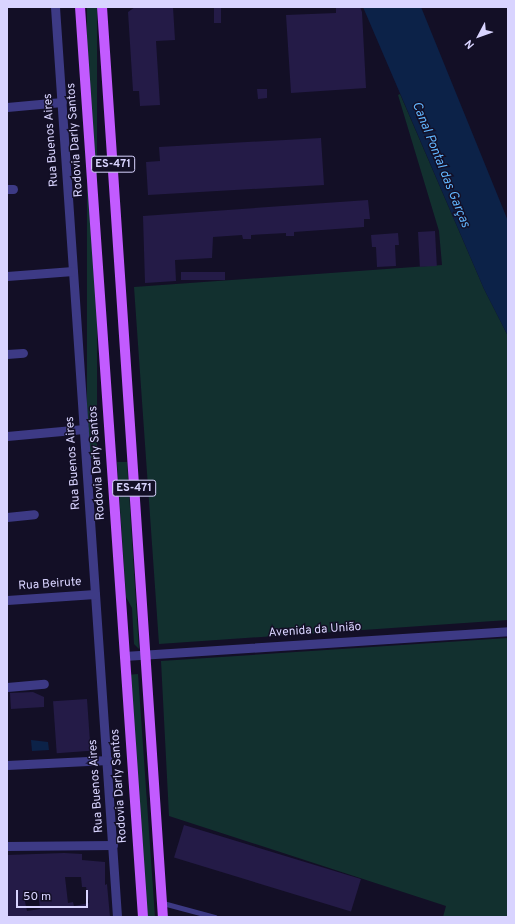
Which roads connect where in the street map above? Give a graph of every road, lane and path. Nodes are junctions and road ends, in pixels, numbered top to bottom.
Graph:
1 (55, 7) edge
2 (80, 7) edge
3 (102, 7) edge
4 (62, 102) junction
5 (7, 106) edge
6 (73, 271) junction
7 (7, 276) edge
8 (23, 353) dead end
9 (7, 354) edge
10 (84, 429) junction
11 (7, 436) edge
12 (34, 514) dead end
13 (7, 517) edge
14 (95, 594) junction
15 (7, 600) edge
16 (508, 631) edge
17 (146, 655) junction
18 (124, 656) junction
19 (44, 684) dead end
20 (7, 686) edge
21 (108, 760) junction
22 (7, 765) edge
23 (113, 845) junction
24 (7, 846) edge
25 (162, 903) junction
26 (117, 917) edge
27 (143, 917) edge
28 (163, 917) edge
29 (215, 917) edge

1 - 4 street, Rua Buenos Aires
2 - 18 main road, Rodovia Darly Santos / ES-471
3 - 17 main road, ES-471
4 - 5 street
4 - 6 street, Rua Buenos Aires
6 - 7 street
6 - 10 street, Rua Buenos Aires
8 - 9 street
10 - 11 street
10 - 14 street, Rua Buenos Aires
12 - 13 street
14 - 15 street, Rua Beirute
14 - 21 street, Rua Buenos Aires
16 - 17 street, Avenida da União
17 - 18 street, Avenida da União
17 - 25 main road, ES-471
18 - 27 main road, Rodovia Darly Santos / ES-471
19 - 20 street
21 - 22 street
21 - 23 street, Rua Buenos Aires
23 - 24 street
23 - 26 street, Rua Buenos Aires
25 - 28 main road, ES-471
25 - 29 lane

